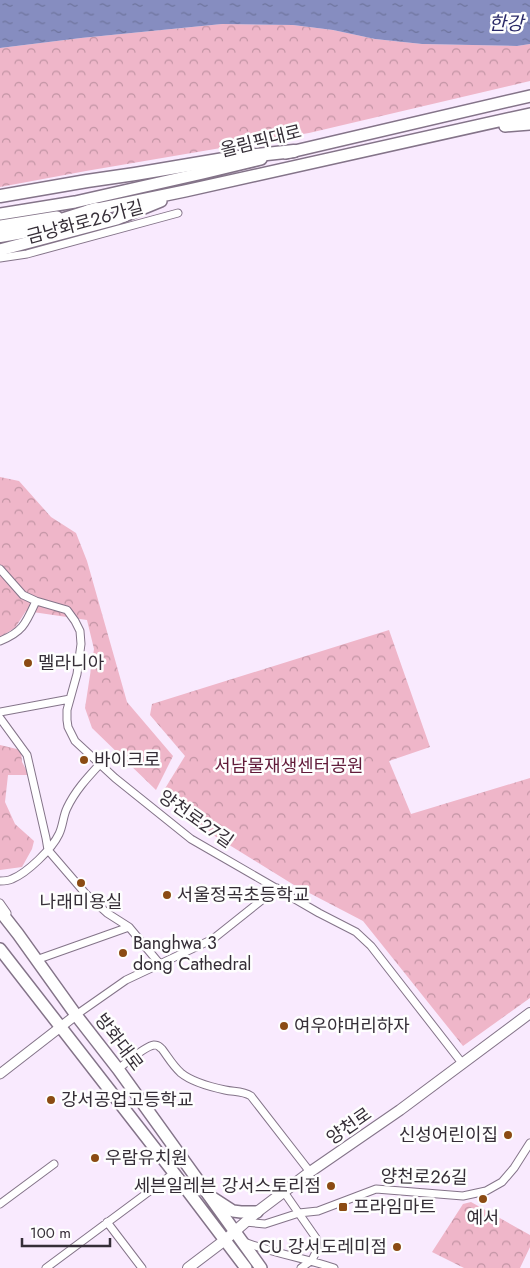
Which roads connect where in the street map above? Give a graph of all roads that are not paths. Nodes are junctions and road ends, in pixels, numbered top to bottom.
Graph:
1 (530, 96) edge
2 (530, 114) edge
3 (530, 124) edge
4 (469, 128) junction
5 (294, 151) junction
6 (185, 191) junction
7 (0, 196) edge
8 (75, 202) junction
9 (0, 207) edge
10 (96, 209) junction
11 (178, 213) dead end
12 (0, 214) edge
13 (0, 226) edge
14 (0, 236) edge
15 (0, 250) edge
16 (0, 258) edge
17 (0, 569) edge
18 (36, 601) junction
19 (0, 641) edge
20 (70, 698) junction
21 (0, 712) edge
22 (0, 718) edge
23 (100, 764) junction
24 (48, 850) junction
25 (0, 881) edge
26 (277, 888) junction
27 (0, 903) edge
28 (0, 911) edge
29 (129, 927) junction
30 (18, 934) junction
31 (0, 949) edge
32 (36, 960) junction
33 (4, 963) edge
34 (159, 963) junction
35 (530, 1013) edge
36 (76, 1015) junction
37 (61, 1028) junction
38 (462, 1063) junction
39 (118, 1069) junction
40 (0, 1074) edge
41 (530, 1143) edge
42 (54, 1164) dead end
43 (174, 1172) junction
44 (310, 1172) junction
45 (284, 1192) junction
46 (207, 1194) junction
47 (0, 1204) edge
48 (257, 1212) junction
49 (299, 1213) junction
50 (108, 1222) junction
51 (245, 1222) junction
52 (238, 1237) junction
53 (225, 1240) junction
54 (312, 1260) junction
55 (46, 1268) edge
56 (142, 1268) edge
57 (188, 1268) edge
58 (246, 1268) edge
59 (261, 1268) edge
60 (301, 1268) edge
61 (334, 1268) edge

1 - 5 main road, 올림픽대로
2 - 4 main road, 올림픽대로
3 - 4 main road
4 - 6 main road, 올림픽대로
5 - 7 highway
5 - 8 main road, 올림픽대로
6 - 10 main road, 올림픽대로
6 - 15 main road
8 - 9 main road
8 - 12 main road, 올림픽대로
10 - 13 main road, 올림픽대로
10 - 14 highway
11 - 16 street, 금낭화로26가길
17 - 18 street, 양천로27길
18 - 19 street
18 - 20 street, 양천로27길
20 - 21 street
20 - 23 street, 양천로27길
22 - 24 street
23 - 24 street
23 - 26 street, 양천로27길
24 - 25 street
24 - 29 street
26 - 34 street
26 - 38 street, 양천로27길
27 - 30 street
28 - 30 main road, 방화대로
29 - 32 street
29 - 34 street
30 - 32 main road, 방화대로
31 - 33 main road, 방화대로
32 - 36 main road, 방화대로
33 - 37 main road, 방화대로
34 - 36 street
35 - 38 main road, 양천로
36 - 37 street
36 - 39 main road, 방화대로
37 - 40 street
37 - 43 main road, 방화대로
38 - 44 main road, 양천로
39 - 44 street
39 - 46 main road, 방화대로
41 - 49 street, 양천로26길
42 - 47 street
43 - 50 street
43 - 53 main road, 방화대로
44 - 45 main road, 양천로
45 - 48 main road, 양천로
45 - 49 street
46 - 48 main road
46 - 52 main road, 방화대로
48 - 51 main road, 양천로
49 - 51 street, 양천로26길
49 - 54 street
50 - 55 street
50 - 56 street
51 - 52 main road, 양천로
52 - 53 main road, 양천로
52 - 54 street
52 - 59 main road, 방화대로
53 - 57 main road, 양천로
53 - 58 main road, 방화대로
54 - 60 street
54 - 61 street

